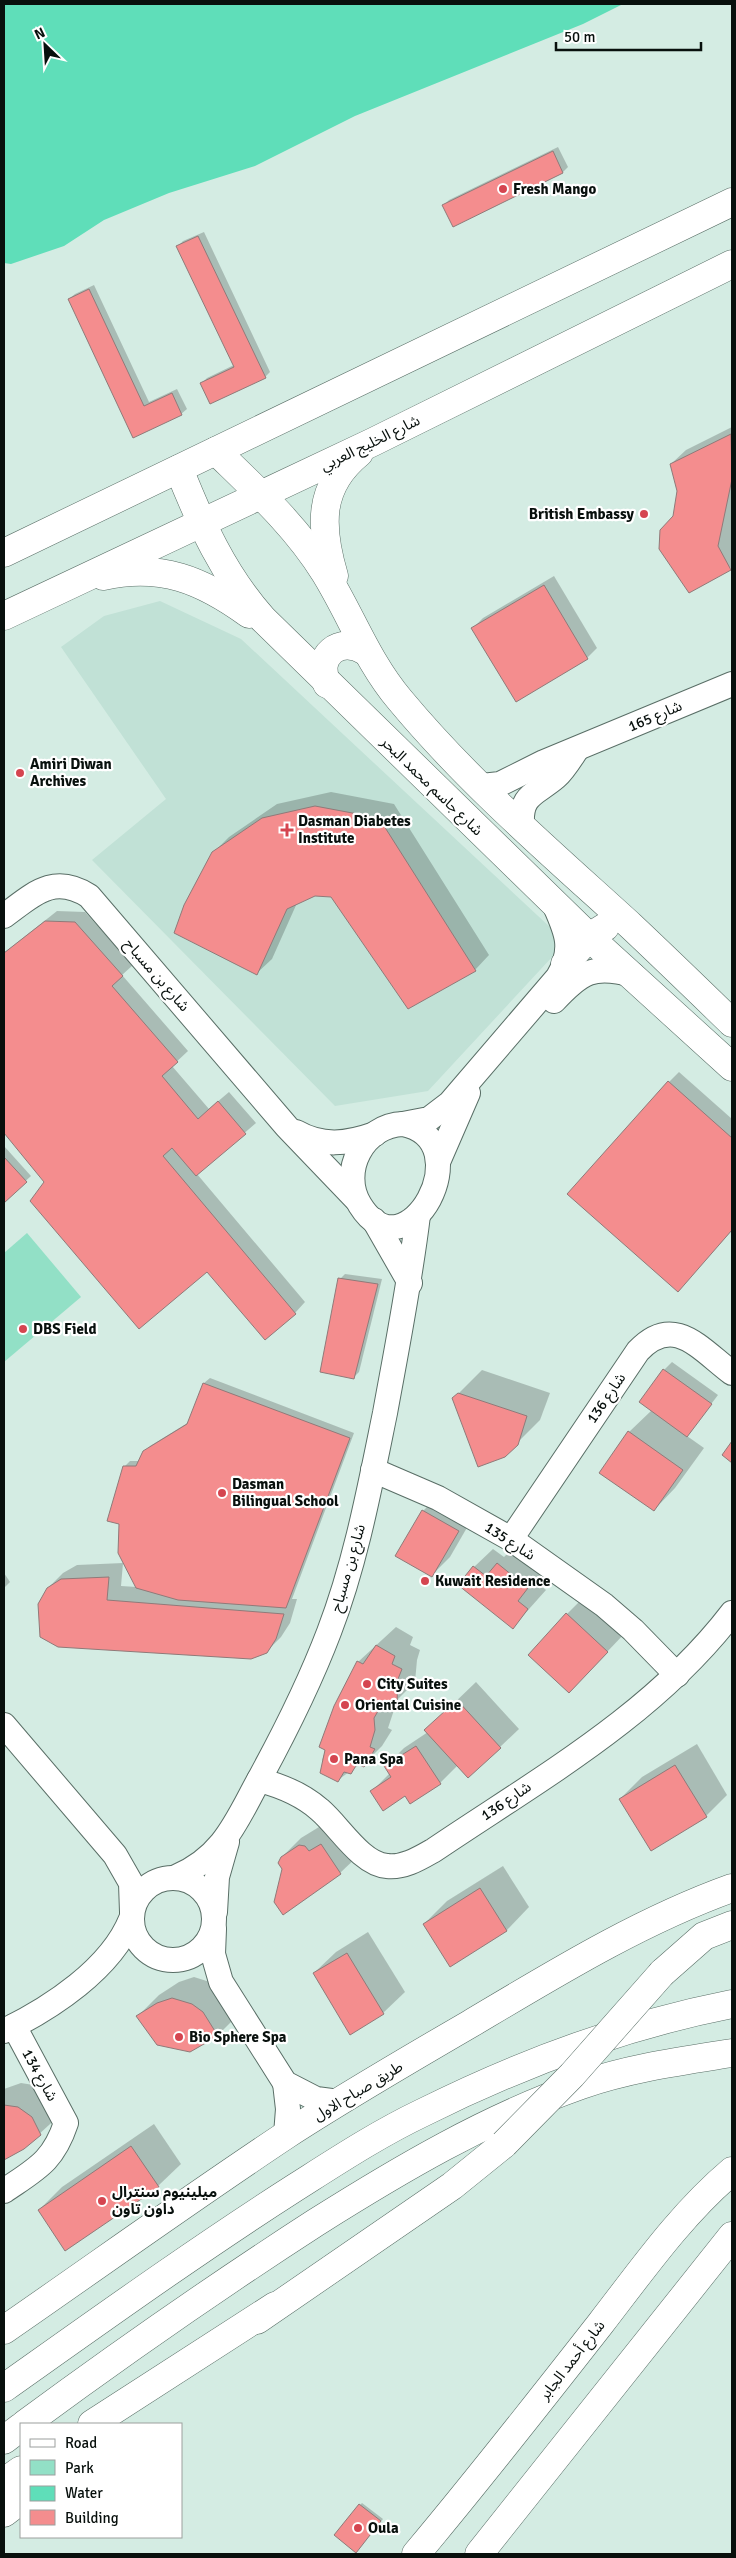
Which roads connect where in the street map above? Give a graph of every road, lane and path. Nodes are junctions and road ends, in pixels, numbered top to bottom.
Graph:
1 (732, 202) edge
2 (732, 264) edge
3 (373, 442) junction
4 (216, 451) junction
5 (179, 469) junction
6 (260, 495) junction
7 (201, 523) junction
8 (4, 553) edge
9 (51, 592) junction
10 (346, 610) junction
11 (4, 616) edge
12 (279, 635) junction
13 (365, 651) junction
14 (327, 684) junction
15 (732, 684) edge
16 (578, 749) junction
17 (482, 786) junction
18 (522, 826) junction
19 (553, 902) junction
20 (4, 916) edge
21 (633, 928) junction
22 (589, 937) junction
23 (565, 964) junction
24 (633, 975) junction
25 (732, 1023) edge
26 (732, 1067) edge
27 (403, 1124) junction
28 (287, 1127) junction
29 (375, 1134) junction
30 (438, 1162) junction
31 (356, 1199) junction
32 (418, 1216) junction
33 (374, 1220) junction
34 (410, 1283) junction
35 (732, 1373) edge
36 (373, 1470) junction
37 (511, 1540) junction
38 (732, 1613) edge
39 (677, 1675) junction
40 (4, 1724) edge
41 (259, 1780) junction
42 (230, 1833) junction
43 (115, 1855) junction
44 (173, 1877) junction
45 (732, 1888) edge
46 (131, 1916) junction
47 (215, 1919) junction
48 (732, 1925) edge
49 (165, 1960) junction
50 (90, 1975) junction
51 (228, 1996) junction
52 (732, 2004) edge
53 (9, 2029) edge
54 (732, 2053) edge
55 (285, 2083) junction
56 (339, 2102) junction
57 (286, 2136) junction
58 (732, 2171) edge
59 (4, 2191) edge
60 (732, 2236) edge
61 (275, 2306) junction
62 (4, 2330) edge
63 (4, 2388) edge
64 (529, 2414) junction
65 (26, 2423) edge
66 (94, 2423) edge
67 (117, 2423) edge
68 (20, 2428) edge
69 (4, 2440) edge
70 (20, 2471) edge
71 (4, 2482) edge
72 (20, 2501) edge
73 (4, 2513) edge
74 (484, 2551) edge
75 (416, 2554) edge
76 (437, 2554) edge

1 - 4 main road
2 - 3 main road, شارع الخليج العربي
3 - 6 main road, شارع الخليج العربي
3 - 10 main road
4 - 5 main road
4 - 6 main road
5 - 7 main road, شارع جاسم محمد البحر
5 - 8 main road
6 - 7 main road, شارع الخليج العربي
6 - 10 main road
7 - 9 main road, شارع الخليج العربي
7 - 12 main road, شارع جاسم محمد البحر
9 - 11 main road, شارع الخليج العربي
9 - 12 main road
10 - 13 main road
12 - 14 main road, شارع جاسم محمد البحر
13 - 14 main road
13 - 17 main road
14 - 19 main road, شارع جاسم محمد البحر
15 - 16 street, شارع 165
16 - 17 street, شارع 165
16 - 18 street, شارع 165
17 - 18 main road
18 - 21 main road
19 - 22 main road, شارع جاسم محمد البحر
19 - 23 street
20 - 28 street, شارع بن مسباح
21 - 22 main road
21 - 25 main road
22 - 23 main road
22 - 24 main road, شارع جاسم محمد البحر
23 - 27 street
24 - 26 main road, شارع جاسم محمد البحر
24 - 30 street
27 - 29 street
27 - 30 street
28 - 29 street, شارع بن مسباح
28 - 31 street, شارع بن مسباح
29 - 31 street
30 - 32 street
31 - 33 street
32 - 33 street
32 - 34 street, شارع بن مسباح
33 - 34 street
34 - 36 street, شارع بن مسباح
35 - 37 street, شارع 136
36 - 37 street, شارع 135
36 - 41 street, شارع بن مسباح
37 - 39 street, شارع 135
38 - 39 street, شارع 136
39 - 41 street, شارع 136
40 - 43 street
41 - 42 street, شارع بن مسباح
42 - 44 street, شارع بن مسباح
42 - 47 street, شارع بن مسباح
43 - 44 street
43 - 46 street
44 - 46 street
44 - 47 street
45 - 56 main road, طريق صباح الاول
46 - 49 street
46 - 50 street
47 - 49 street
47 - 51 street, شارع بن مسباح
48 - 61 main road, bridge
49 - 50 street
49 - 51 street
50 - 53 street
51 - 55 street
52 - 63 main road
53 - 59 street, شارع 134
54 - 65 main road
55 - 56 street
55 - 57 street
56 - 57 main road, طريق صباح الاول
57 - 62 main road, طريق صباح الاول
58 - 64 main road, شارع أحمد الجابر
60 - 74 main road
61 - 66 main road
61 - 67 main road
64 - 75 main road, شارع أحمد الجابر
64 - 76 main road
68 - 69 main road
70 - 71 main road
72 - 73 main road

